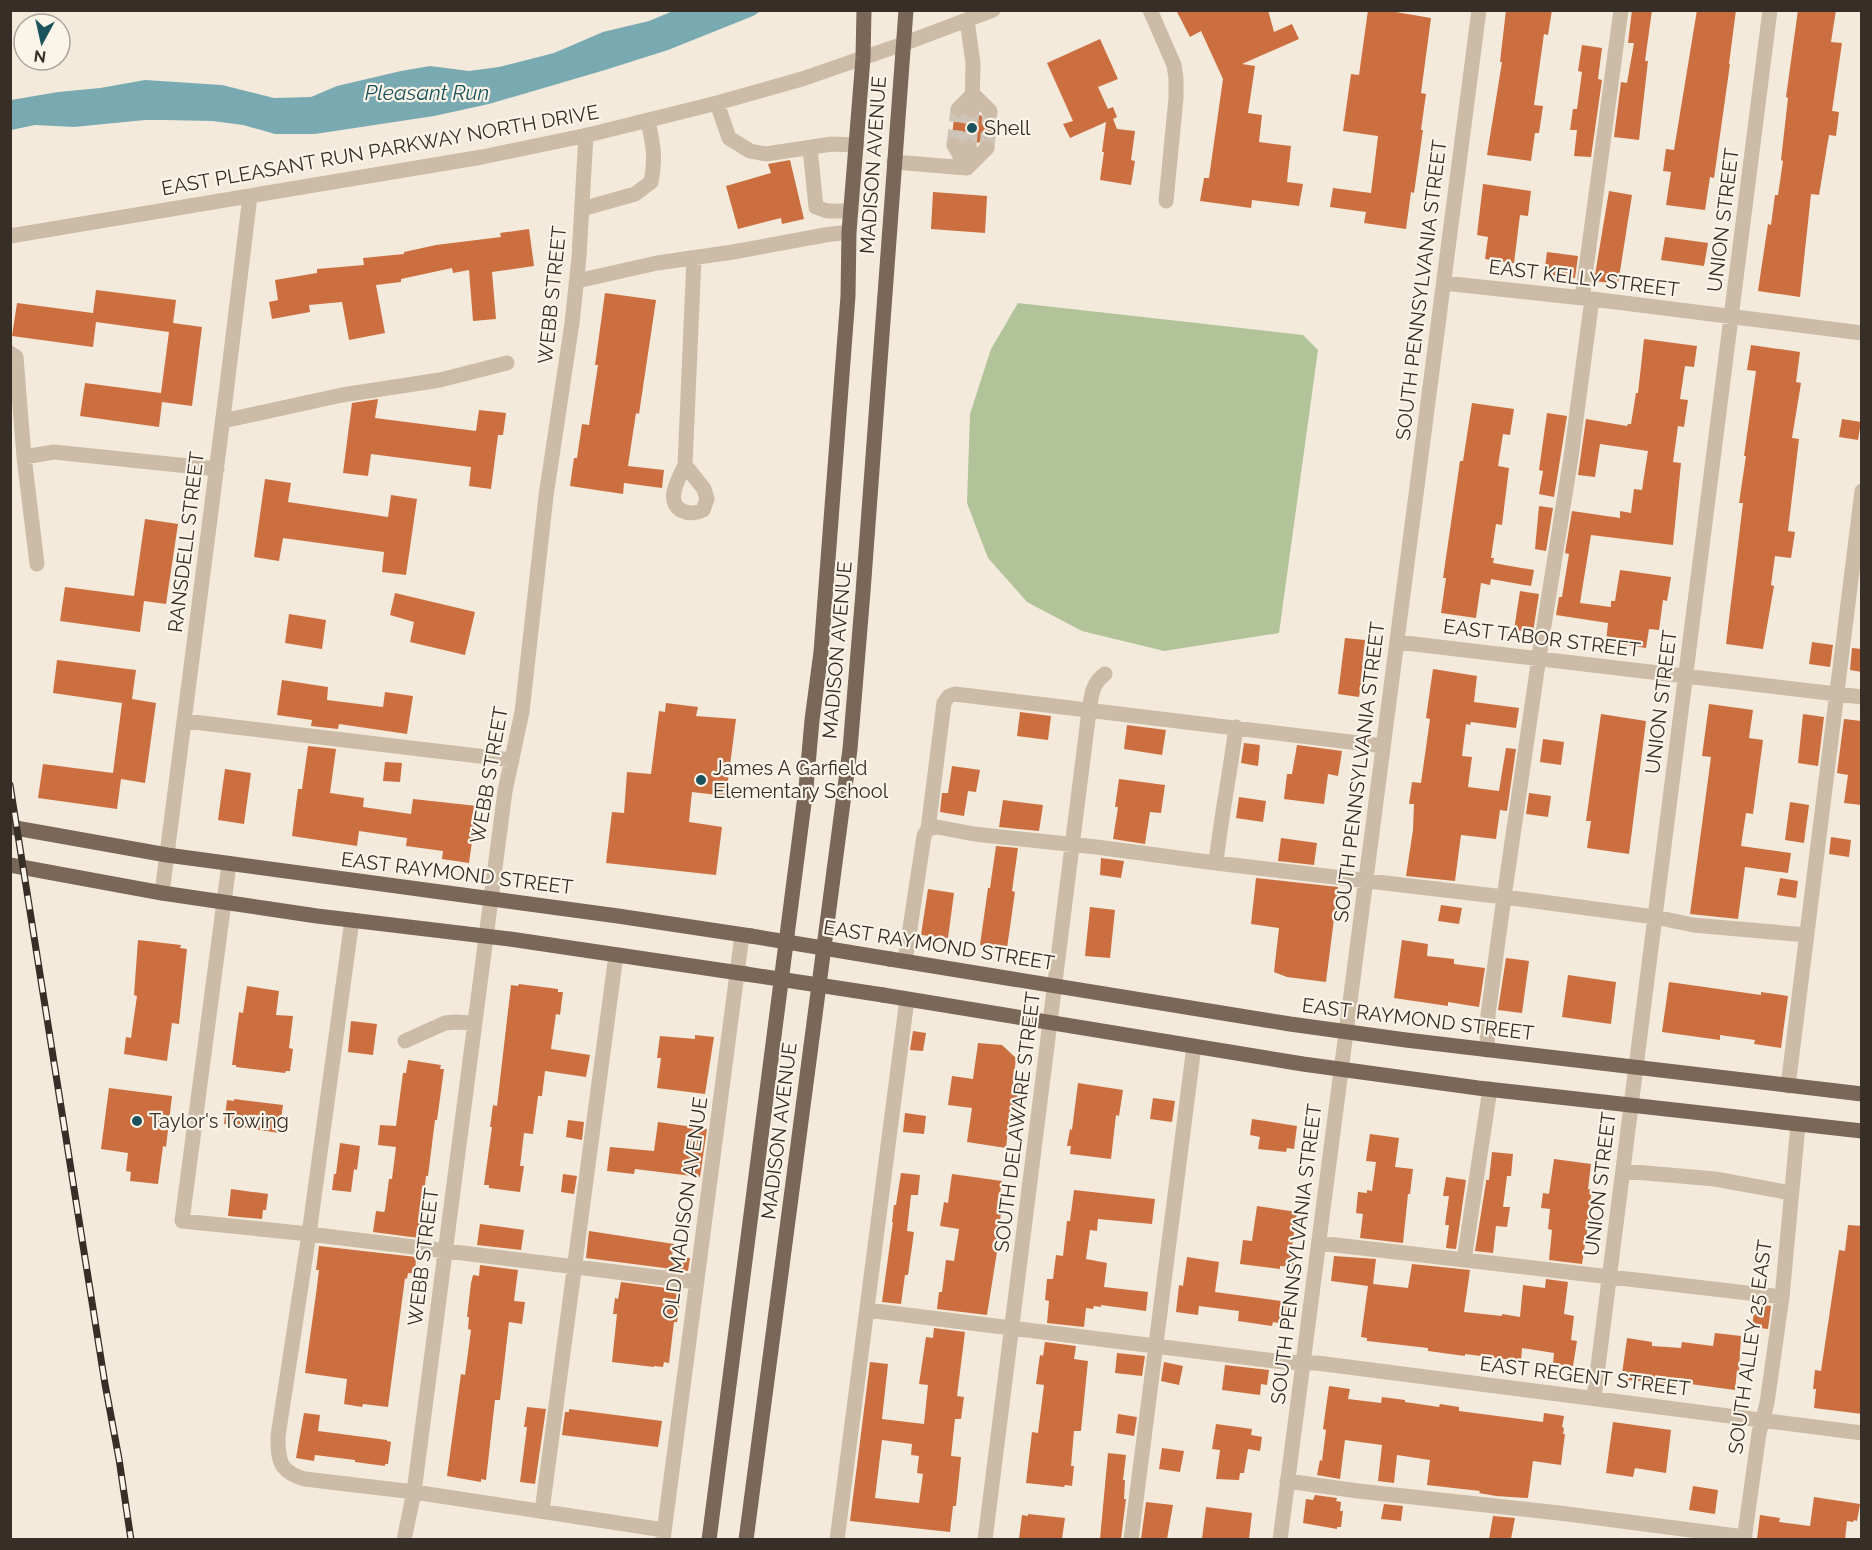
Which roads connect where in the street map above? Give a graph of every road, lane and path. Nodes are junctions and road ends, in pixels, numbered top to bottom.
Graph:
1 (864, 10) edge
2 (906, 10) edge
3 (993, 10) edge
4 (1150, 10) edge
5 (1479, 10) edge
6 (1621, 10) edge
7 (1770, 10) edge
8 (967, 20) junction
9 (903, 44) junction
10 (863, 58) junction
11 (717, 103) junction
12 (990, 111) dead end
13 (648, 121) junction
14 (586, 135) junction
15 (857, 145) junction
16 (962, 146) tunnel mouth
17 (810, 148) junction
18 (987, 148) tunnel mouth
19 (894, 162) junction
20 (967, 168) junction
21 (250, 196) junction
22 (1166, 201) dead end
23 (582, 209) junction
24 (851, 211) junction
25 (849, 232) junction
26 (10, 236) edge
27 (694, 258) junction
28 (577, 281) junction
29 (1444, 283) junction
30 (1587, 299) junction
31 (1731, 317) junction
32 (1862, 333) edge
33 (10, 352) edge
34 (507, 363) dead end
35 (223, 421) junction
36 (24, 457) junction
37 (685, 465) dead end
38 (217, 469) junction
39 (1862, 491) edge
40 (37, 564) dead end
41 (1397, 642) junction
42 (1539, 657) junction
43 (1104, 674) dead end
44 (1686, 676) junction
45 (1835, 694) junction
46 (1862, 697) edge
47 (1089, 710) junction
48 (184, 721) junction
49 (1236, 727) junction
50 (1383, 746) junction
51 (512, 760) junction
52 (10, 827) edge
53 (928, 829) junction
54 (1073, 845) junction
55 (167, 855) junction
56 (1216, 863) junction
57 (229, 864) junction
58 (10, 865) edge
59 (1366, 881) junction
60 (162, 893) junction
61 (1504, 897) junction
62 (491, 899) junction
63 (224, 902) junction
64 (1655, 916) junction
65 (352, 920) junction
66 (746, 935) junction
67 (1807, 935) junction
68 (486, 936) junction
69 (616, 955) junction
70 (898, 960) junction
71 (742, 974) junction
72 (1056, 986) junction
73 (907, 999) junction
74 (474, 1023) junction
75 (1051, 1023) junction
76 (1346, 1031) junction
77 (405, 1041) dead end
78 (1194, 1046) junction
79 (1487, 1050) junction
80 (1636, 1067) junction
81 (1341, 1069) junction
82 (1788, 1086) junction
83 (1490, 1089) junction
84 (1862, 1094) edge
85 (1631, 1105) junction
86 (1798, 1125) junction
87 (1862, 1131) edge
88 (1623, 1171) junction
89 (1791, 1193) junction
90 (309, 1234) junction
91 (1318, 1243) junction
92 (445, 1251) junction
93 (1464, 1260) junction
94 (574, 1267) junction
95 (1610, 1278) junction
96 (697, 1282) junction
97 (1782, 1298) junction
98 (867, 1310) junction
99 (1011, 1329) junction
100 (1155, 1346) junction
101 (1303, 1361) junction
102 (1594, 1398) junction
103 (1764, 1420) junction
104 (1862, 1432) edge
105 (1287, 1481) junction
106 (414, 1492) junction
107 (542, 1511) junction
108 (663, 1535) edge
109 (1744, 1538) edge
110 (404, 1539) edge
111 (709, 1539) edge
112 (746, 1539) edge
113 (837, 1539) edge
114 (985, 1539) edge
115 (1131, 1539) edge
116 (1280, 1539) edge

1 - 10 main road, MADISON AVENUE
2 - 9 main road, MADISON AVENUE
3 - 8 street, EAST PLEASANT RUN PARKWAY NORTH DRIVE
4 - 22 street
5 - 29 street, SOUTH PENNSYLVANIA STREET
6 - 30 street
7 - 31 street, UNION STREET
8 - 9 street, EAST PLEASANT RUN PARKWAY NORTH DRIVE
8 - 12 street
9 - 10 street, EAST PLEASANT RUN PARKWAY NORTH DRIVE
9 - 19 main road, MADISON AVENUE
10 - 11 street, EAST PLEASANT RUN PARKWAY NORTH DRIVE
10 - 15 main road, MADISON AVENUE
11 - 13 street, EAST PLEASANT RUN PARKWAY NORTH DRIVE
11 - 17 street
13 - 14 street, EAST PLEASANT RUN PARKWAY NORTH DRIVE
13 - 23 street
14 - 21 street, EAST PLEASANT RUN PARKWAY NORTH DRIVE
14 - 23 street, WEBB STREET
15 - 17 street
15 - 24 main road, MADISON AVENUE
16 - 20 street
17 - 24 street
18 - 20 street
19 - 20 street
19 - 112 main road, MADISON AVENUE
21 - 26 street, EAST PLEASANT RUN PARKWAY NORTH DRIVE
21 - 35 street, RANSDELL STREET
23 - 28 street, WEBB STREET
24 - 25 main road, MADISON AVENUE
25 - 27 street
25 - 111 main road, MADISON AVENUE
27 - 28 street
27 - 37 street
28 - 51 street, WEBB STREET
29 - 30 street, EAST KELLY STREET
29 - 41 street, SOUTH PENNSYLVANIA STREET
30 - 31 street, EAST KELLY STREET
30 - 42 street
31 - 32 street, EAST KELLY STREET
31 - 44 street, UNION STREET
33 - 36 street
34 - 35 street
35 - 38 street, RANSDELL STREET
36 - 38 street
36 - 40 street
38 - 48 street, RANSDELL STREET
39 - 45 street
41 - 42 street, EAST TABOR STREET
41 - 50 street, SOUTH PENNSYLVANIA STREET
42 - 44 street, EAST TABOR STREET
42 - 61 street
43 - 47 street, SOUTH DELAWARE STREET
44 - 45 street, EAST TABOR STREET
44 - 64 street, UNION STREET
45 - 46 street, EAST TABOR STREET
45 - 67 street
47 - 49 street
47 - 53 street
47 - 54 street, SOUTH DELAWARE STREET
48 - 51 street
48 - 55 street, RANSDELL STREET
49 - 50 street
49 - 56 street
50 - 59 street, SOUTH PENNSYLVANIA STREET
51 - 62 street, WEBB STREET
52 - 55 main road, EAST RAYMOND STREET
53 - 54 street
53 - 70 street
54 - 56 street
54 - 72 street, SOUTH DELAWARE STREET
55 - 57 main road, EAST RAYMOND STREET
55 - 60 street, RANSDELL STREET
56 - 59 street
57 - 62 main road, EAST RAYMOND STREET
57 - 63 street
58 - 60 main road
59 - 61 street
59 - 76 street, SOUTH PENNSYLVANIA STREET
60 - 63 main road
61 - 64 street
61 - 79 street
62 - 66 main road, EAST RAYMOND STREET
62 - 68 street, WEBB STREET
63 - 65 main road
63 - 90 street
64 - 67 street
64 - 80 street, UNION STREET
65 - 68 main road
65 - 90 street
66 - 70 main road, EAST RAYMOND STREET, bridge
66 - 71 street, OLD MADISON AVENUE
67 - 82 street
68 - 69 main road
68 - 74 street, WEBB STREET
69 - 71 main road
69 - 94 street
70 - 72 main road, EAST RAYMOND STREET
71 - 73 main road, bridge
71 - 96 street, OLD MADISON AVENUE
72 - 75 street, SOUTH DELAWARE STREET
72 - 76 main road, EAST RAYMOND STREET
73 - 75 main road
73 - 98 street
74 - 77 street
74 - 92 street, WEBB STREET
75 - 78 main road
75 - 99 street, SOUTH DELAWARE STREET
76 - 79 main road, EAST RAYMOND STREET
76 - 81 street, SOUTH PENNSYLVANIA STREET
78 - 81 main road
78 - 100 street
79 - 80 main road, EAST RAYMOND STREET
80 - 82 main road, EAST RAYMOND STREET
80 - 85 street, UNION STREET
81 - 83 main road
81 - 91 street, SOUTH PENNSYLVANIA STREET
82 - 84 main road, EAST RAYMOND STREET
83 - 85 main road
83 - 93 street
85 - 86 main road
85 - 88 street, UNION STREET
86 - 87 main road
86 - 89 street, SOUTH ALLEY 25 EAST
88 - 89 street
88 - 95 street, UNION STREET
89 - 97 street, SOUTH ALLEY 25 EAST
90 - 92 street
90 - 106 street
91 - 93 street
91 - 101 street, SOUTH PENNSYLVANIA STREET
92 - 94 street
92 - 106 street, WEBB STREET
93 - 95 street
94 - 96 street
94 - 107 street
95 - 97 street
95 - 102 street, UNION STREET
96 - 108 street, OLD MADISON AVENUE
97 - 103 street, SOUTH ALLEY 25 EAST
98 - 99 street, EAST REGENT STREET
98 - 113 street
99 - 100 street, EAST REGENT STREET
99 - 114 street, SOUTH DELAWARE STREET
100 - 101 street, EAST REGENT STREET
100 - 115 street
101 - 102 street, EAST REGENT STREET
101 - 105 street, SOUTH PENNSYLVANIA STREET
102 - 103 street, EAST REGENT STREET
103 - 104 street, EAST REGENT STREET
103 - 109 street, SOUTH ALLEY 25 EAST
105 - 109 street
105 - 116 street, SOUTH PENNSYLVANIA STREET
106 - 107 street
106 - 110 street, WEBB STREET
107 - 108 street

